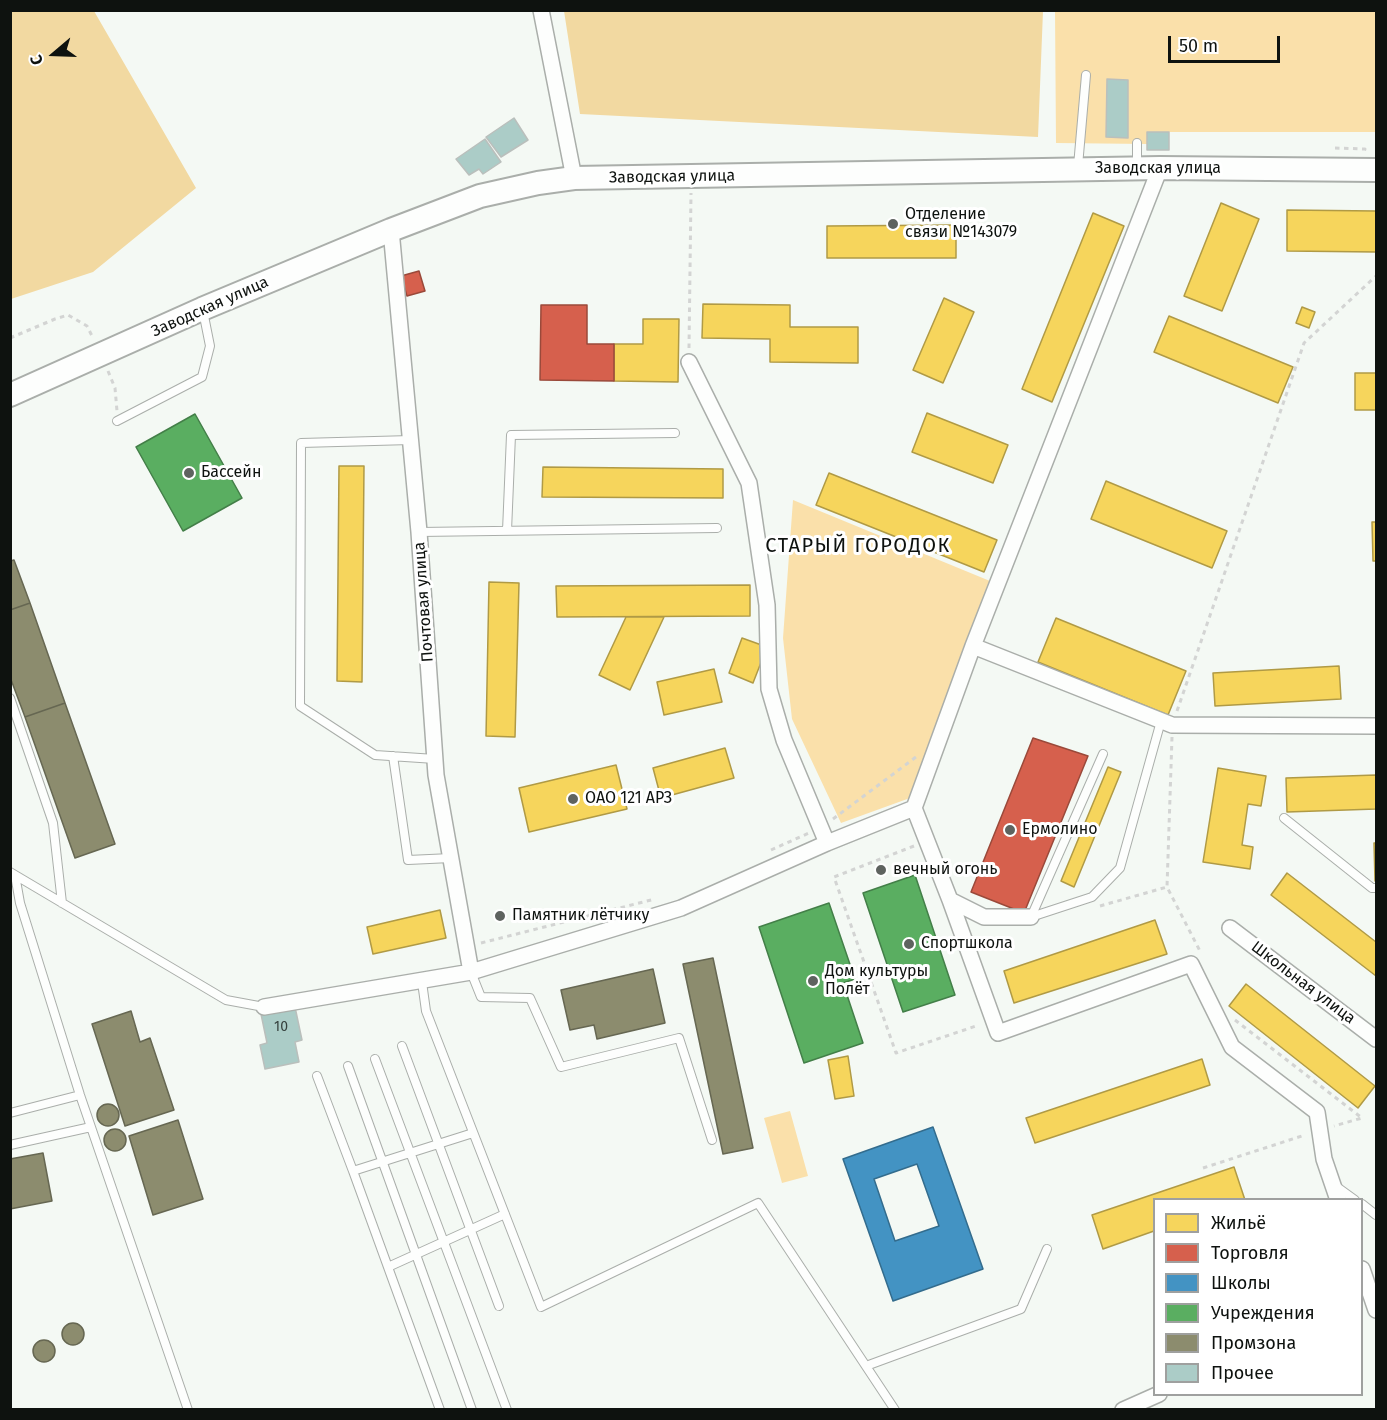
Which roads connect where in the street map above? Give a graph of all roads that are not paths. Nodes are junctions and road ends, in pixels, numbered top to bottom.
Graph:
1 (541, 10) edge
2 (1086, 75) dead end
3 (1137, 144) dead end
4 (1148, 168) junction
5 (1078, 169) junction
6 (1377, 170) edge
7 (574, 178) junction
8 (391, 230) junction
9 (202, 309) junction
10 (689, 362) road end
11 (10, 395) edge
12 (117, 421) dead end
13 (675, 433) dead end
14 (411, 440) junction
15 (717, 528) dead end
16 (507, 531) junction
17 (419, 532) junction
18 (973, 646) junction
19 (10, 698) edge
20 (1166, 723) junction
21 (1377, 726) edge
22 (1103, 754) dead end
23 (393, 756) junction
24 (435, 759) junction
25 (914, 808) junction
26 (1284, 818) dead end
27 (827, 843) junction
28 (451, 858) junction
29 (13, 873) edge
30 (1377, 888) edge
31 (950, 900) junction
32 (62, 903) junction
33 (1031, 917) junction
34 (1230, 928) dead end
35 (471, 972) junction
36 (422, 982) junction
37 (264, 1007) joint
38 (1377, 1039) edge
39 (402, 1046) dead end
40 (375, 1059) dead end
41 (348, 1066) dead end
42 (317, 1076) dead end
43 (80, 1095) junction
44 (10, 1113) edge
45 (91, 1127) junction
46 (473, 1133) junction
47 (712, 1140) dead end
48 (439, 1144) junction
49 (10, 1145) edge
50 (410, 1153) junction
51 (383, 1161) junction
52 (353, 1171) junction
53 (1332, 1184) junction
54 (1337, 1198) edge
55 (1352, 1198) edge
56 (1363, 1205) edge
57 (505, 1214) junction
58 (1377, 1215) edge
59 (471, 1230) junction
60 (444, 1242) junction
61 (1047, 1249) dead end
62 (416, 1255) junction
63 (388, 1267) junction
64 (1363, 1274) edge
65 (499, 1306) dead end
66 (1370, 1307) edge
67 (866, 1366) junction
68 (1157, 1396) edge
69 (188, 1410) edge
70 (440, 1410) edge
71 (472, 1410) edge
72 (507, 1410) edge
73 (895, 1410) edge
74 (1123, 1410) edge

1 - 7 street
2 - 5 lane
3 - 4 lane
4 - 5 main road, Заводская улица
4 - 6 main road, Заводская улица
4 - 18 street
5 - 7 main road, Заводская улица
7 - 8 main road, Заводская улица
8 - 9 main road, Заводская улица
8 - 14 street, Почтовая улица
9 - 11 main road, Заводская улица
9 - 12 lane
10 - 27 street
13 - 16 lane
14 - 17 street, Почтовая улица
14 - 23 lane
15 - 16 lane
16 - 17 lane
17 - 24 street, Почтовая улица
18 - 20 street
18 - 25 street
19 - 32 lane
20 - 21 street
20 - 33 lane
22 - 33 lane
23 - 24 lane
23 - 28 lane
24 - 28 street, Почтовая улица
25 - 27 street
25 - 31 street
26 - 30 lane
27 - 35 street
28 - 35 street, Почтовая улица
29 - 32 lane
29 - 43 lane
31 - 33 street
31 - 53 street
32 - 37 lane
34 - 38 street, Школьная улица
35 - 36 street
35 - 47 lane
36 - 37 street
36 - 46 lane
39 - 48 lane
40 - 50 lane
41 - 51 lane
42 - 52 lane
43 - 44 lane
43 - 45 lane
45 - 49 lane
45 - 69 lane
46 - 48 lane
46 - 57 lane
48 - 50 lane
48 - 59 lane
50 - 51 lane
50 - 60 lane
51 - 52 lane
51 - 62 lane
52 - 63 lane
53 - 54 street
53 - 55 lane
56 - 58 lane
57 - 59 lane
57 - 67 lane
59 - 60 lane
59 - 65 lane
60 - 62 lane
60 - 72 lane
61 - 67 lane
62 - 63 lane
62 - 71 lane
63 - 70 lane
64 - 66 street
67 - 73 lane
68 - 74 street

